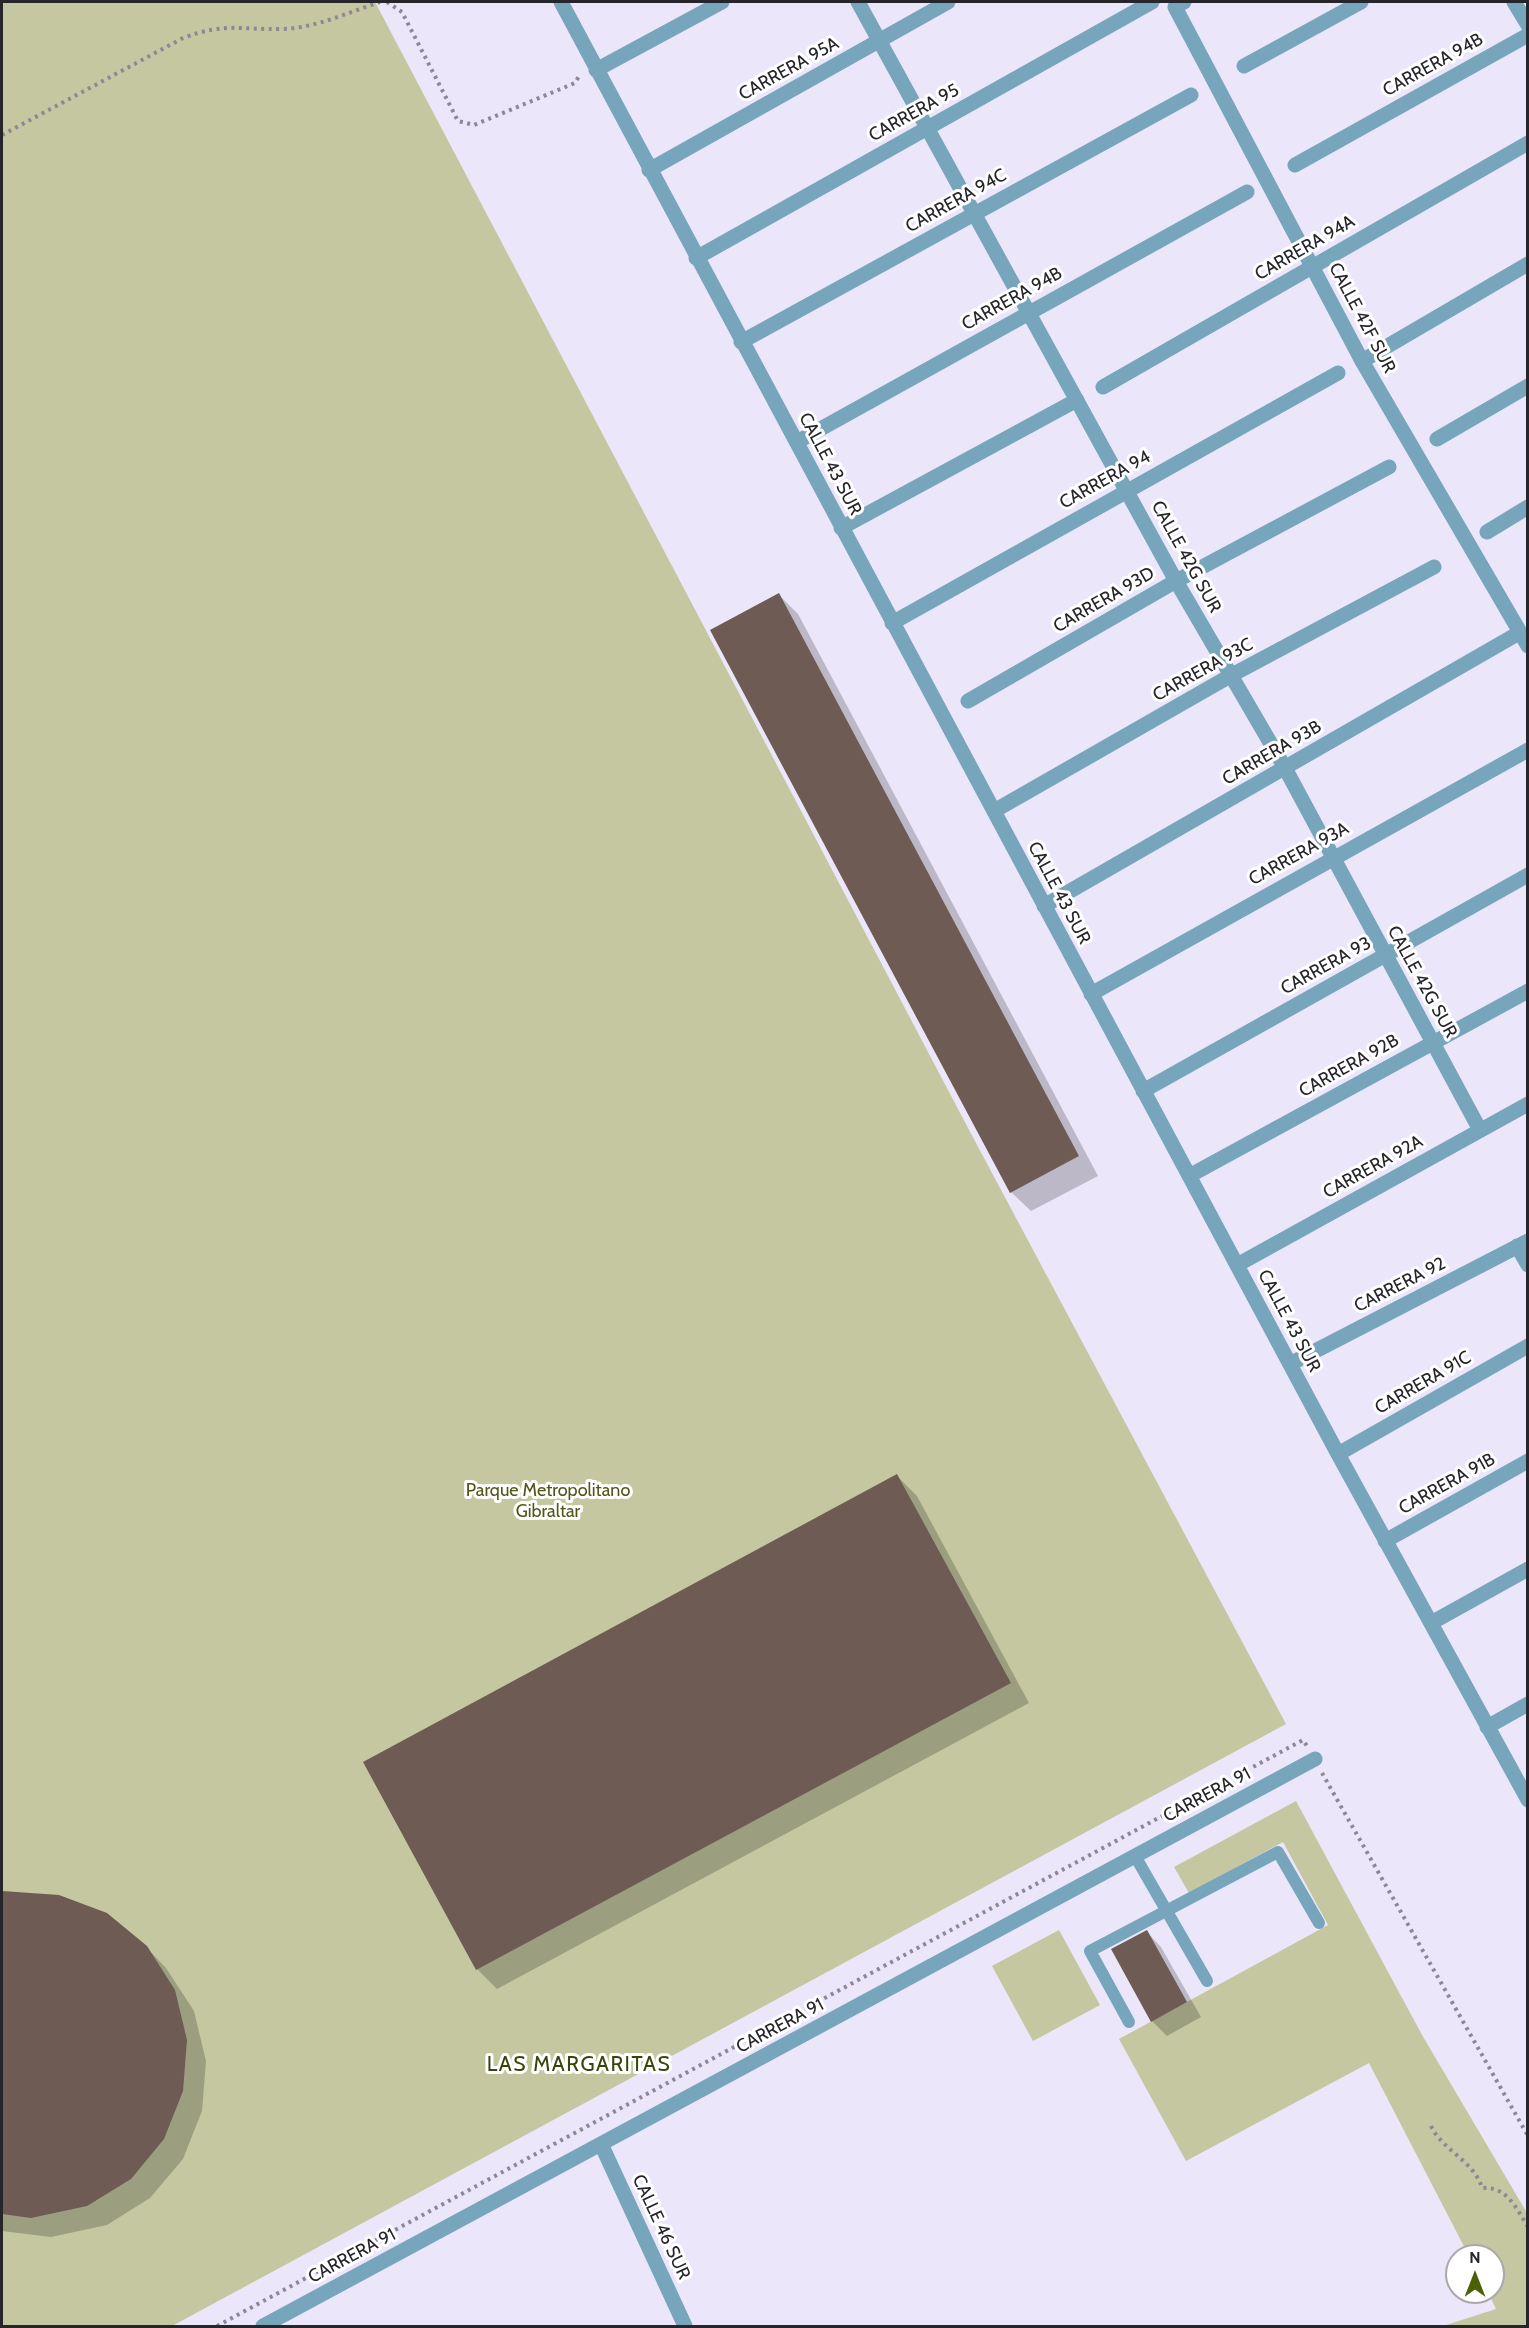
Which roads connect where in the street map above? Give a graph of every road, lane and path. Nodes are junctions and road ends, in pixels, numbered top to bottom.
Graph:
1 (380, 2) edge
2 (387, 2) edge
3 (561, 2) edge
4 (722, 2) edge
5 (858, 2) edge
6 (948, 2) edge
7 (1152, 2) edge
8 (1361, 2) edge
9 (1514, 2) edge
10 (1177, 3) edge
11 (1527, 25) edge
12 (1527, 35) edge
13 (879, 40) junction
14 (578, 65) dead end
15 (1244, 66) dead end
16 (596, 70) junction
17 (1191, 95) dead end
18 (928, 127) junction
19 (2, 135) edge
20 (1527, 143) edge
21 (1295, 165) dead end
22 (649, 170) junction
23 (1246, 192) dead end
24 (976, 213) junction
25 (696, 258) junction
26 (1527, 264) edge
27 (1312, 266) junction
28 (1029, 312) junction
29 (741, 342) junction
30 (1362, 361) junction
31 (1338, 374) dead end
32 (1527, 386) edge
33 (1103, 387) dead end
34 (1077, 400) junction
35 (1437, 439) dead end
36 (796, 442) junction
37 (1389, 467) dead end
38 (1127, 490) junction
39 (1527, 507) edge
40 (842, 528) junction
41 (1487, 532) dead end
42 (1434, 567) dead end
43 (1176, 582) junction
44 (892, 623) junction
45 (1523, 640) edge
46 (1230, 676) junction
47 (968, 701) dead end
48 (1527, 750) edge
49 (1285, 768) junction
50 (994, 811) junction
51 (1333, 858) junction
52 (1527, 875) edge
53 (1044, 906) junction
54 (1384, 955) junction
55 (1527, 991) edge
56 (1091, 994) junction
57 (1433, 1042) junction
58 (1143, 1091) junction
59 (1527, 1104) edge
60 (1480, 1130) junction
61 (1189, 1176) junction
62 (1522, 1244) edge
63 (1237, 1265) junction
64 (1527, 1265) edge
65 (1527, 1346) edge
66 (1290, 1364) junction
67 (1338, 1454) junction
68 (1527, 1461) edge
69 (1385, 1541) junction
70 (1527, 1569) edge
71 (1431, 1623) junction
72 (1527, 1704) edge
73 (1487, 1726) junction
74 (1303, 1740) dead end
75 (1315, 1759) joint
76 (1527, 1800) edge
77 (1135, 1856) junction
78 (1167, 1911) junction
79 (1319, 1923) dead end
80 (1207, 1981) dead end
81 (1129, 2022) dead end
82 (1431, 2126) dead end
83 (1527, 2136) edge
84 (601, 2144) junction
85 (1527, 2227) edge
86 (217, 2326) edge
87 (263, 2326) edge
88 (685, 2326) edge

1 - 19 path
2 - 14 path
3 - 16 street, CALLE 43 SUR
4 - 16 street
5 - 13 street, CALLE 42G SUR
6 - 13 street, CARRERA 95A
7 - 18 street, CARRERA 95
8 - 15 street
9 - 11 street
10 - 27 street, CALLE 42F SUR
12 - 21 street, CARRERA 94B
13 - 18 street, CALLE 42G SUR
13 - 22 street, CARRERA 95A
16 - 22 street, CALLE 43 SUR
17 - 24 street, CARRERA 94C
18 - 24 street, CALLE 42G SUR
18 - 25 street, CARRERA 95
20 - 27 street, CARRERA 94A
22 - 25 street, CALLE 43 SUR
23 - 28 street, CARRERA 94B
24 - 28 street, CALLE 42G SUR
24 - 29 street, CARRERA 94C
25 - 29 street, CALLE 43 SUR
26 - 30 street
27 - 30 street, CALLE 42F SUR
27 - 33 street, CARRERA 94A
28 - 34 street, CALLE 42G SUR
28 - 36 street, CARRERA 94B
29 - 36 street, CALLE 43 SUR
30 - 45 street, CALLE 42F SUR
31 - 38 street, CARRERA 94
32 - 35 street
34 - 38 street, CALLE 42G SUR
34 - 40 street
36 - 40 street, CALLE 43 SUR
37 - 43 street, CARRERA 93D
38 - 43 street, CALLE 42G SUR
38 - 44 street, CARRERA 94
39 - 41 street
40 - 44 street, CALLE 43 SUR
42 - 46 street, CARRERA 93C
43 - 46 street, CALLE 42G SUR
43 - 47 street, CARRERA 93D
44 - 50 street, CALLE 43 SUR
45 - 49 street, CARRERA 93B
46 - 49 street, CALLE 42G SUR
46 - 50 street, CARRERA 93C
48 - 51 street, CARRERA 93A
49 - 51 street, CALLE 42G SUR
49 - 53 street, CARRERA 93B
50 - 53 street, CALLE 43 SUR
51 - 54 street, CALLE 42G SUR
51 - 56 street, CARRERA 93A
52 - 54 street, CARRERA 93
53 - 56 street, CALLE 43 SUR
54 - 57 street, CALLE 42G SUR
54 - 58 street, CARRERA 93
55 - 57 street, CARRERA 92B
56 - 58 street, CALLE 43 SUR
57 - 60 street, CALLE 42G SUR
57 - 61 street, CARRERA 92B
58 - 61 street, CALLE 43 SUR
59 - 60 street, CARRERA 92A
60 - 63 street, CARRERA 92A
61 - 63 street, CALLE 43 SUR
62 - 64 street
62 - 66 street, CARRERA 92
63 - 66 street, CALLE 43 SUR
65 - 67 street, CARRERA 91C
66 - 67 street, CALLE 43 SUR
67 - 69 street, CALLE 43 SUR
68 - 69 street, CARRERA 91B
69 - 71 street, CALLE 43 SUR
70 - 71 street
71 - 73 street, CALLE 43 SUR
72 - 73 street
73 - 76 street, CALLE 43 SUR
74 - 86 path
75 - 77 street, CARRERA 91
75 - 83 path
77 - 78 lane
77 - 84 street, CARRERA 91
78 - 79 lane
78 - 80 lane
78 - 81 lane
82 - 85 path
84 - 87 street, CARRERA 91
84 - 88 street, CALLE 46 SUR

